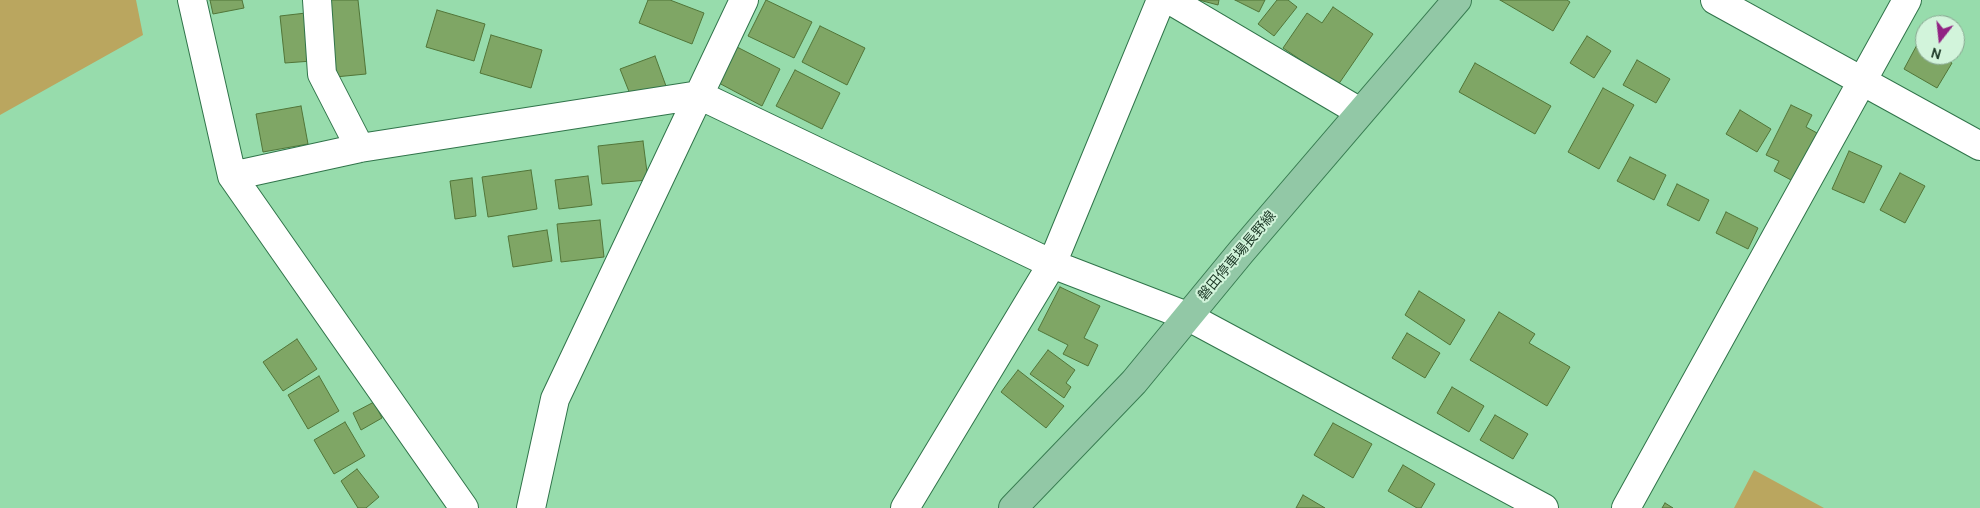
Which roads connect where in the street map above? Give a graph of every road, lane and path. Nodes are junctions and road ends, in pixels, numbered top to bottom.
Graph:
1 (192, 0) edge
2 (317, 0) edge
3 (744, 0) edge
4 (1161, 0) edge
5 (1170, 0) edge
6 (1457, 0) edge
7 (1715, 0) edge
8 (1907, 0) edge
9 (1862, 81) junction
10 (699, 95) junction
11 (1360, 112) junction
12 (1980, 146) edge
13 (360, 148) junction
14 (232, 176) junction
15 (1052, 264) junction
16 (1187, 316) junction
17 (464, 508) edge
18 (531, 508) edge
19 (905, 508) edge
20 (1013, 508) edge
21 (1544, 508) edge
22 (1626, 508) edge

1 - 14 street
2 - 13 street
3 - 10 street
4 - 15 street
5 - 11 street
6 - 11 main road, 磐田停車場長野線
7 - 9 street
8 - 9 street
9 - 12 street
9 - 22 street
10 - 13 street
10 - 15 street
10 - 18 street
11 - 16 main road, 磐田停車場長野線
13 - 14 street
14 - 17 street
15 - 16 street
15 - 19 street
16 - 20 main road, 磐田停車場長野線
16 - 21 street

